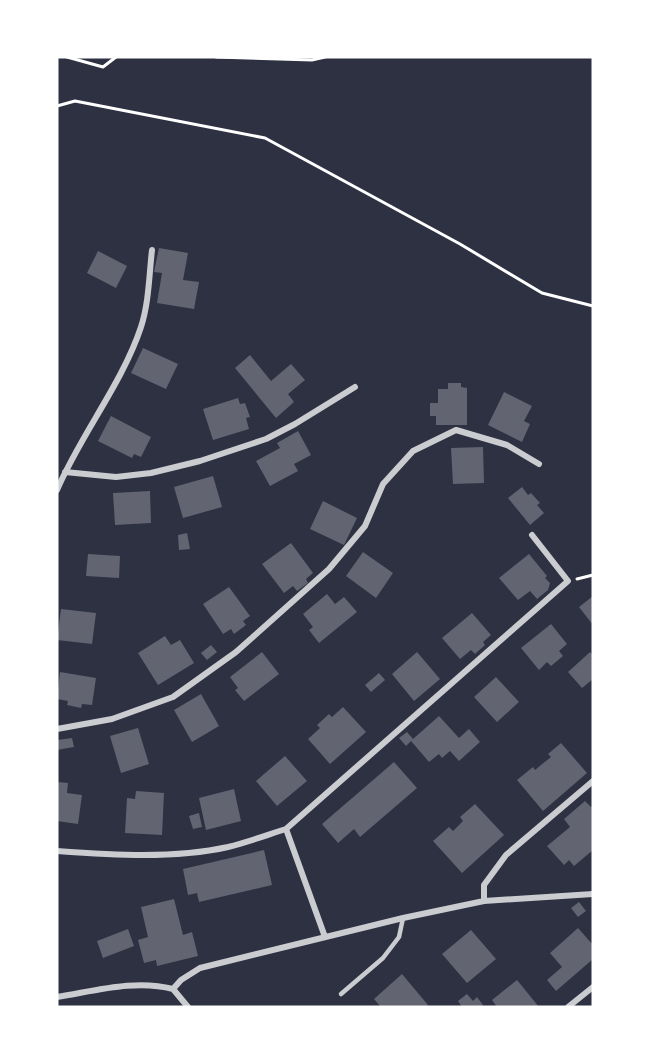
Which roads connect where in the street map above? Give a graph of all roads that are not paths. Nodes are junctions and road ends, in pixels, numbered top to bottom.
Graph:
1 (152, 250) dead end
2 (355, 387) dead end
3 (539, 464) dead end
4 (64, 472) junction
5 (57, 490) edge
6 (532, 535) dead end
7 (57, 729) edge
8 (593, 781) edge
9 (286, 829) junction
10 (57, 851) edge
11 (593, 894) edge
12 (484, 901) junction
13 (404, 918) junction
14 (325, 937) junction
15 (593, 987) edge
16 (173, 989) junction
17 (341, 994) dead end
18 (57, 997) edge
19 (188, 1007) edge
20 (568, 1007) edge

1 - 4 street
2 - 4 street
3 - 7 street
4 - 5 street
6 - 9 street
8 - 12 street
9 - 10 street
9 - 14 street
11 - 12 street
12 - 13 street
13 - 14 street
13 - 17 lane
14 - 16 street
15 - 20 street
16 - 18 street
16 - 19 street

